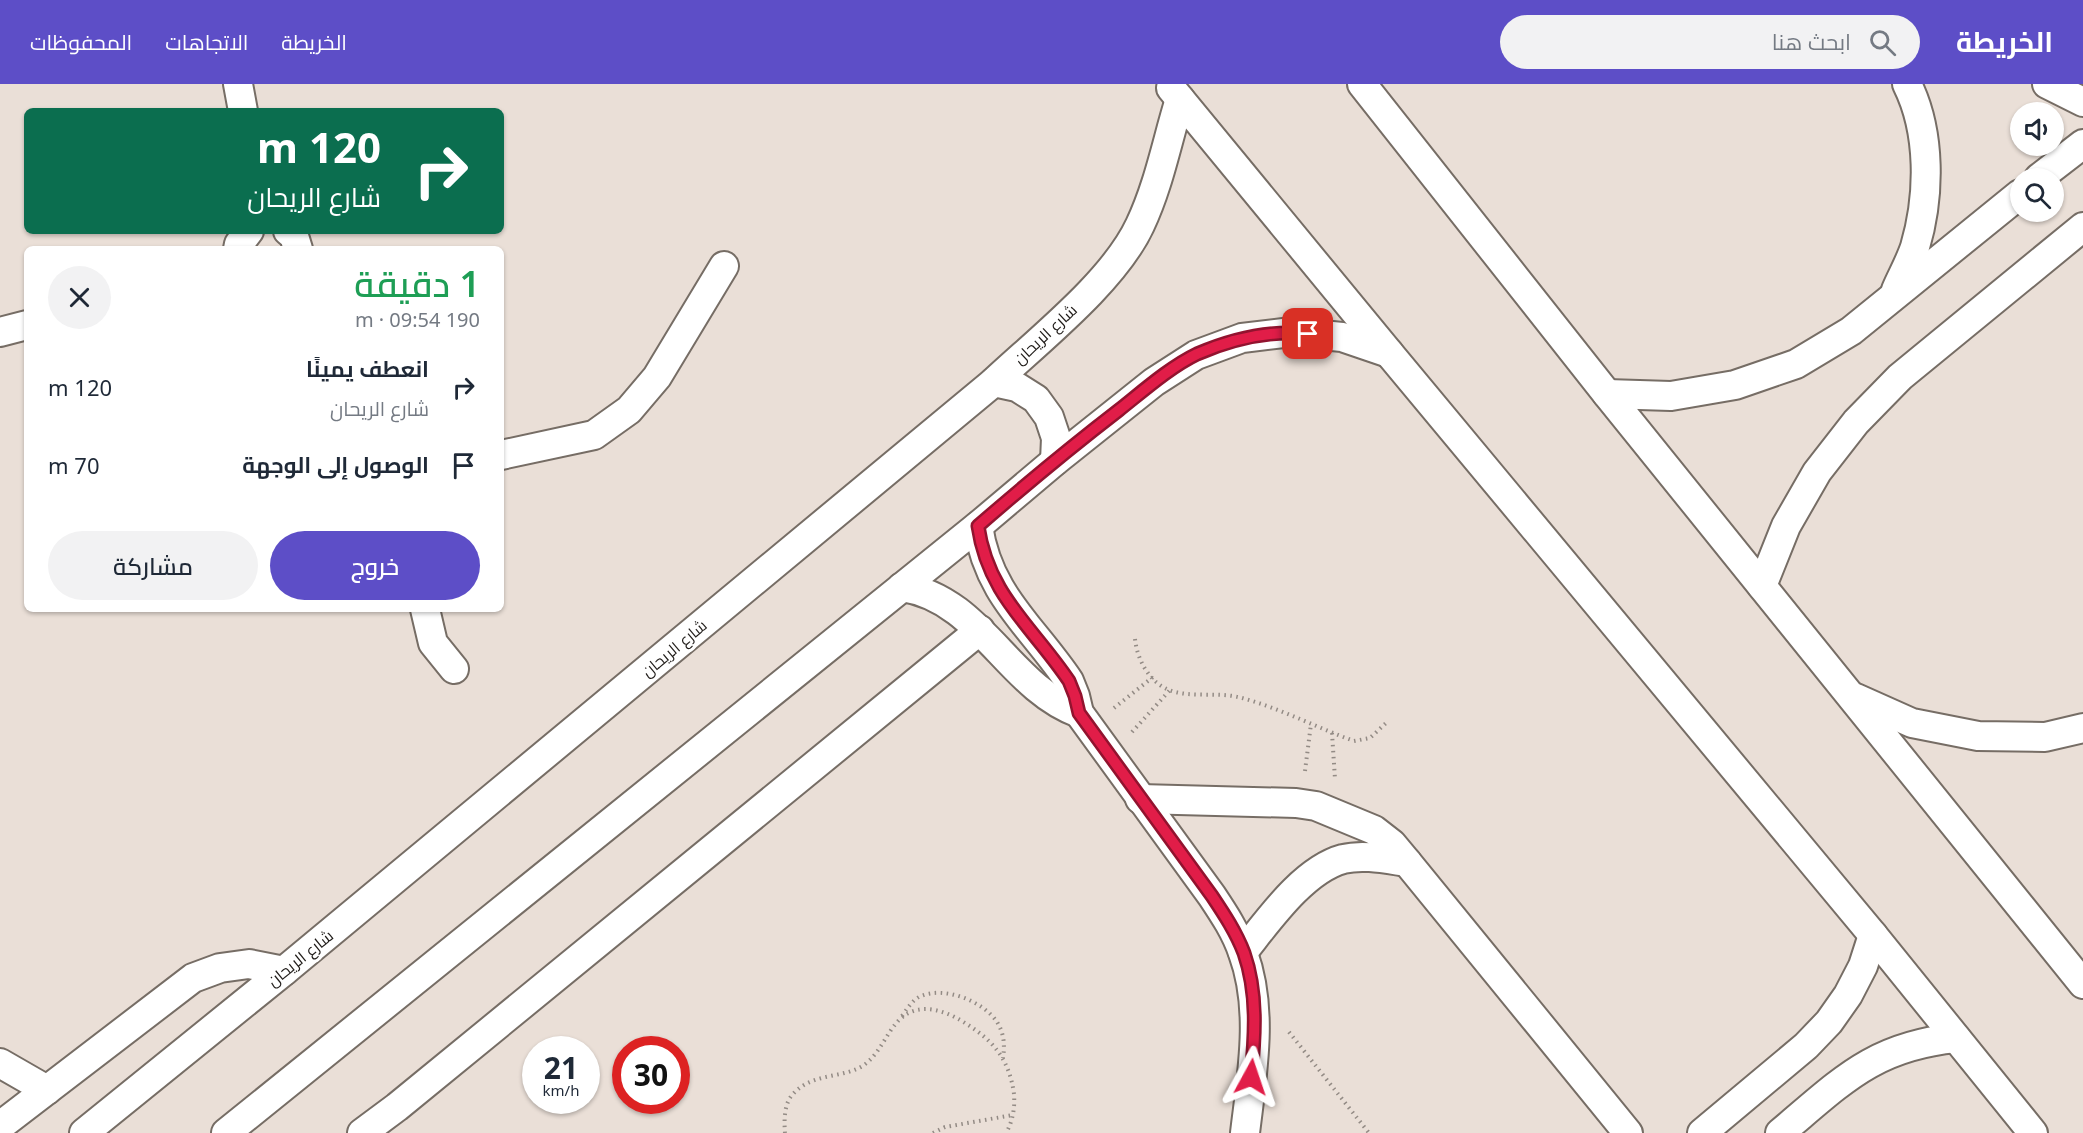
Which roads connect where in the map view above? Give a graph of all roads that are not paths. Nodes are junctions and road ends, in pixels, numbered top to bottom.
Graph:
1 (238, 84) edge
2 (1362, 84) edge
3 (1907, 84) edge
4 (2047, 84) edge
5 (1174, 92) edge
6 (2083, 102) edge
7 (242, 108) edge
8 (2083, 144) edge
9 (2052, 168) edge
10 (2010, 202) edge
11 (2083, 227) edge
12 (724, 266) dead end
13 (1894, 294) junction
14 (24, 326) edge
15 (0, 333) edge
16 (1389, 353) junction
17 (994, 382) junction
18 (1607, 394) junction
19 (504, 454) edge
20 (1054, 460) junction
21 (978, 526) junction
22 (1762, 586) junction
23 (902, 587) junction
24 (426, 612) edge
25 (980, 630) junction
26 (454, 669) dead end
27 (1850, 695) junction
28 (1083, 719) junction
29 (2083, 728) edge
30 (1140, 799) junction
31 (1407, 862) junction
32 (1873, 934) junction
33 (1243, 952) junction
34 (284, 971) junction
35 (2083, 984) edge
36 (1956, 1038) junction
37 (0, 1064) edge
38 (47, 1090) junction
39 (0, 1126) edge
40 (84, 1133) edge
41 (226, 1133) edge
42 (362, 1133) edge
43 (1245, 1133) edge
44 (1628, 1133) edge
45 (1702, 1133) edge
46 (1780, 1133) edge
47 (2033, 1133) edge

1 - 7 street
2 - 18 street
3 - 13 street
4 - 6 street
5 - 16 street
5 - 17 street, شارع الريحان
8 - 9 street
10 - 13 street
11 - 22 street
12 - 19 street
13 - 18 street
14 - 15 street
16 - 20 street
16 - 32 street
17 - 20 street
17 - 34 street, شارع الريحان
18 - 22 street
20 - 21 street
21 - 23 street
21 - 28 street
22 - 27 street
23 - 25 street
23 - 41 street
24 - 26 street
25 - 28 street
25 - 42 street
27 - 29 street
27 - 35 street
28 - 30 street
30 - 31 street
30 - 33 street
31 - 33 street
31 - 44 street
32 - 36 street
32 - 45 street
33 - 43 street
34 - 38 street
34 - 40 street, شارع الريحان
36 - 46 street
36 - 47 street
37 - 38 street
38 - 39 street

